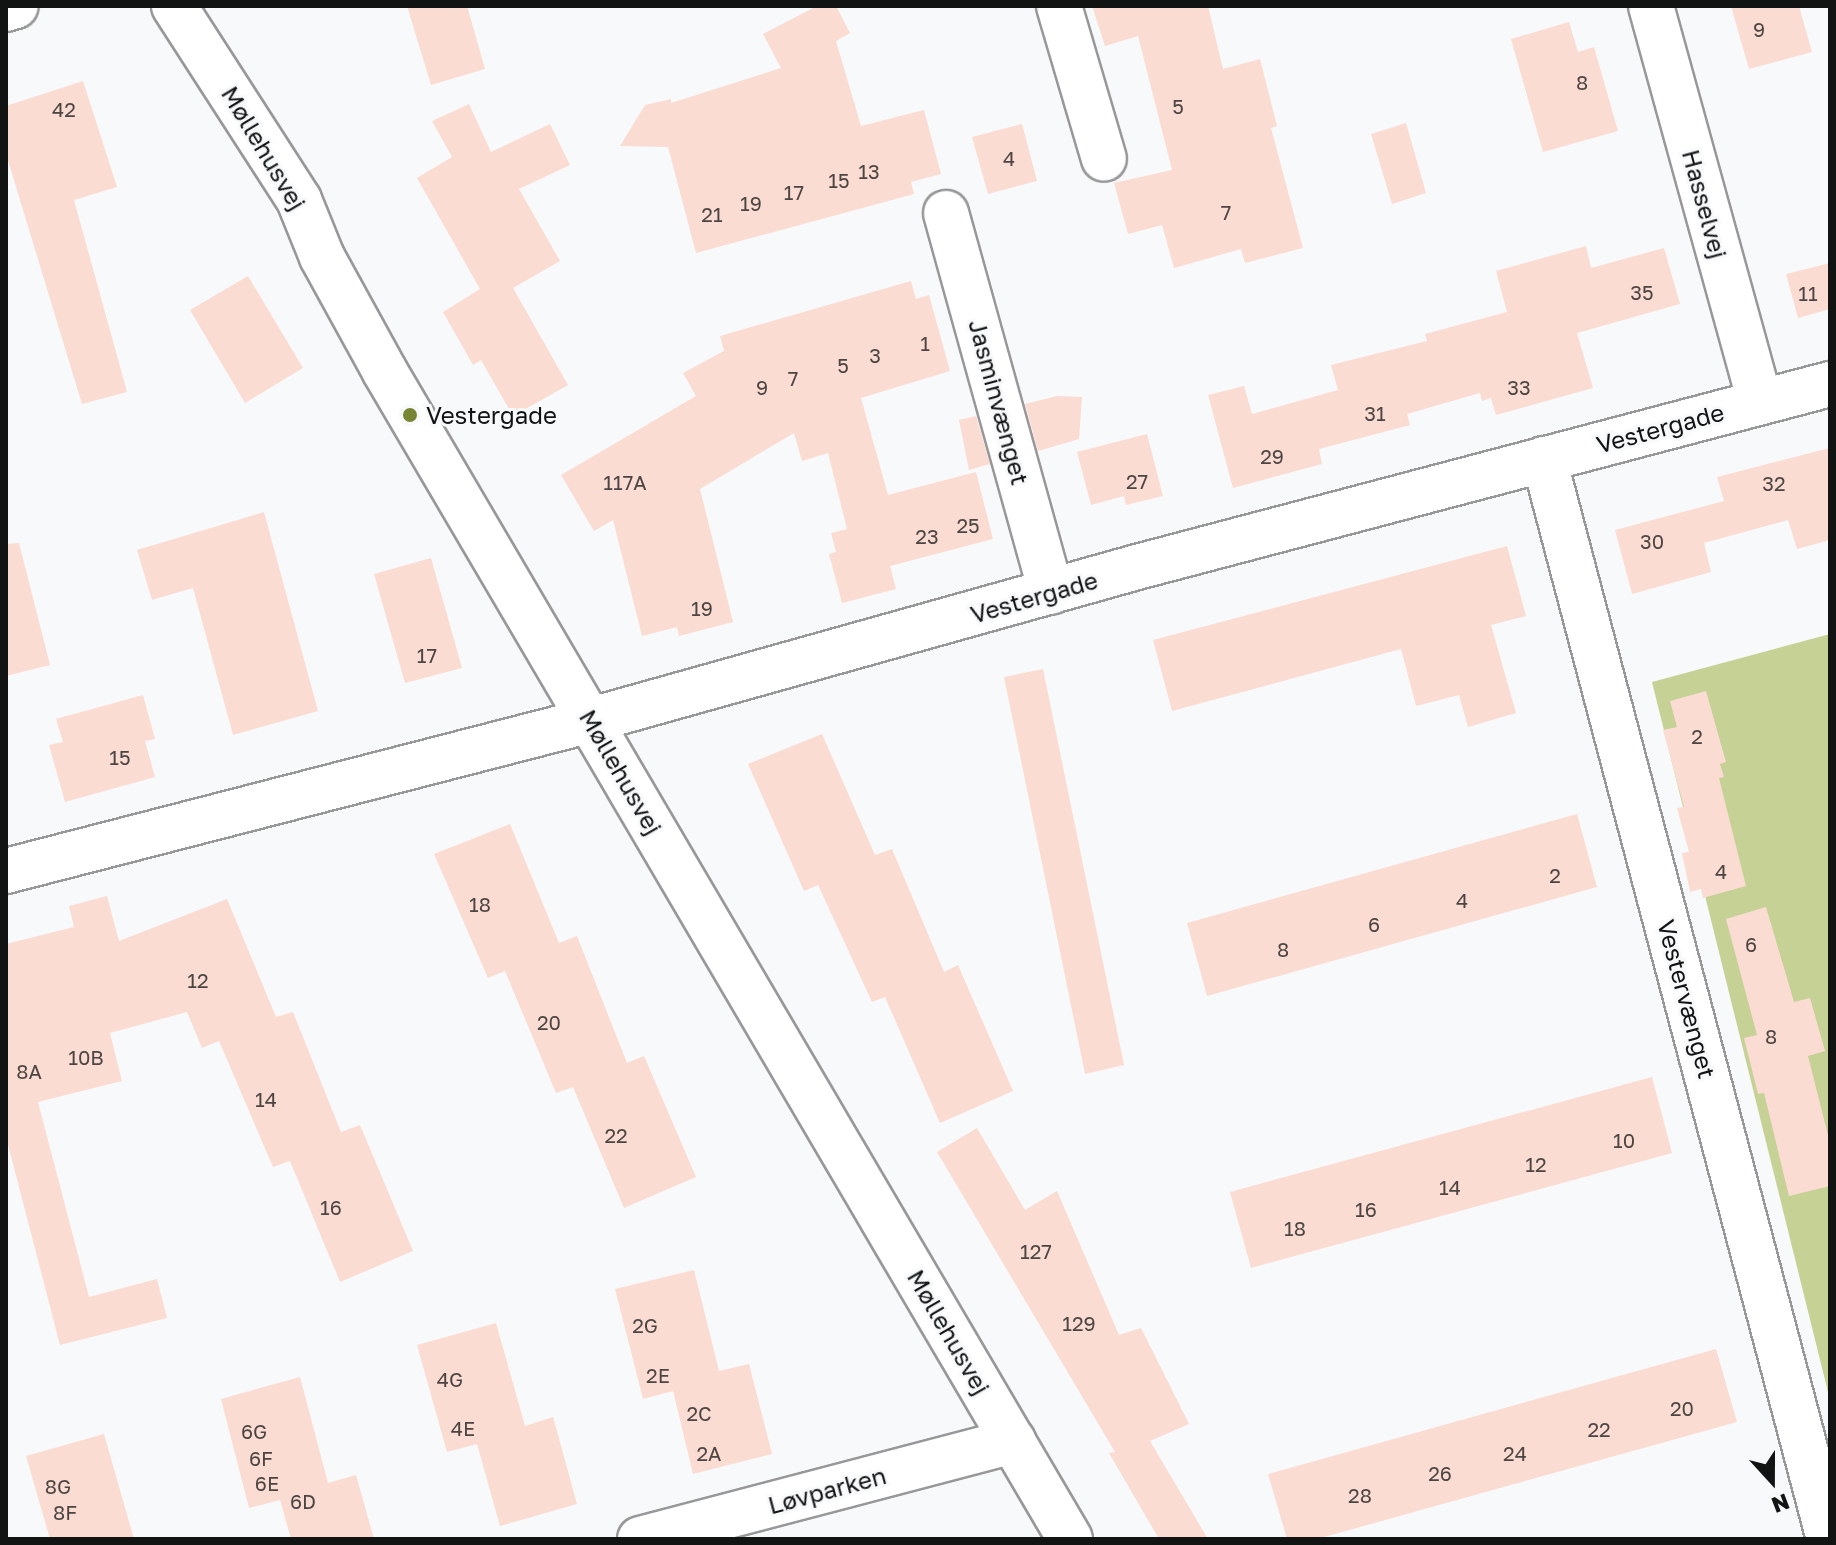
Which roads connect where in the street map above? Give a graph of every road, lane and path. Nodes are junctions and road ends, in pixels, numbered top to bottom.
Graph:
1 (16, 6) edge
2 (174, 6) edge
3 (1059, 6) edge
4 (1651, 6) edge
5 (6, 9) edge
6 (1104, 159) dead end
7 (946, 213) dead end
8 (1830, 384) edge
9 (1760, 402) junction
10 (1544, 459) junction
11 (1051, 592) junction
12 (591, 720) junction
13 (6, 871) edge
14 (1013, 1441) junction
15 (640, 1539) edge
16 (1070, 1539) edge
17 (1829, 1539) edge

1 - 5 street
2 - 12 street, Møllehusvej
3 - 6 street
4 - 9 street, Hasselvej
7 - 11 street, Jasminvænget
8 - 9 street, Vestergade
9 - 10 street, Vestergade
10 - 11 street, Vestergade
10 - 17 street, Vestervænget
11 - 12 street, Vestergade
12 - 13 street, Vestergade
12 - 14 street, Møllehusvej
14 - 15 street, Løvparken
14 - 16 street, Møllehusvej

